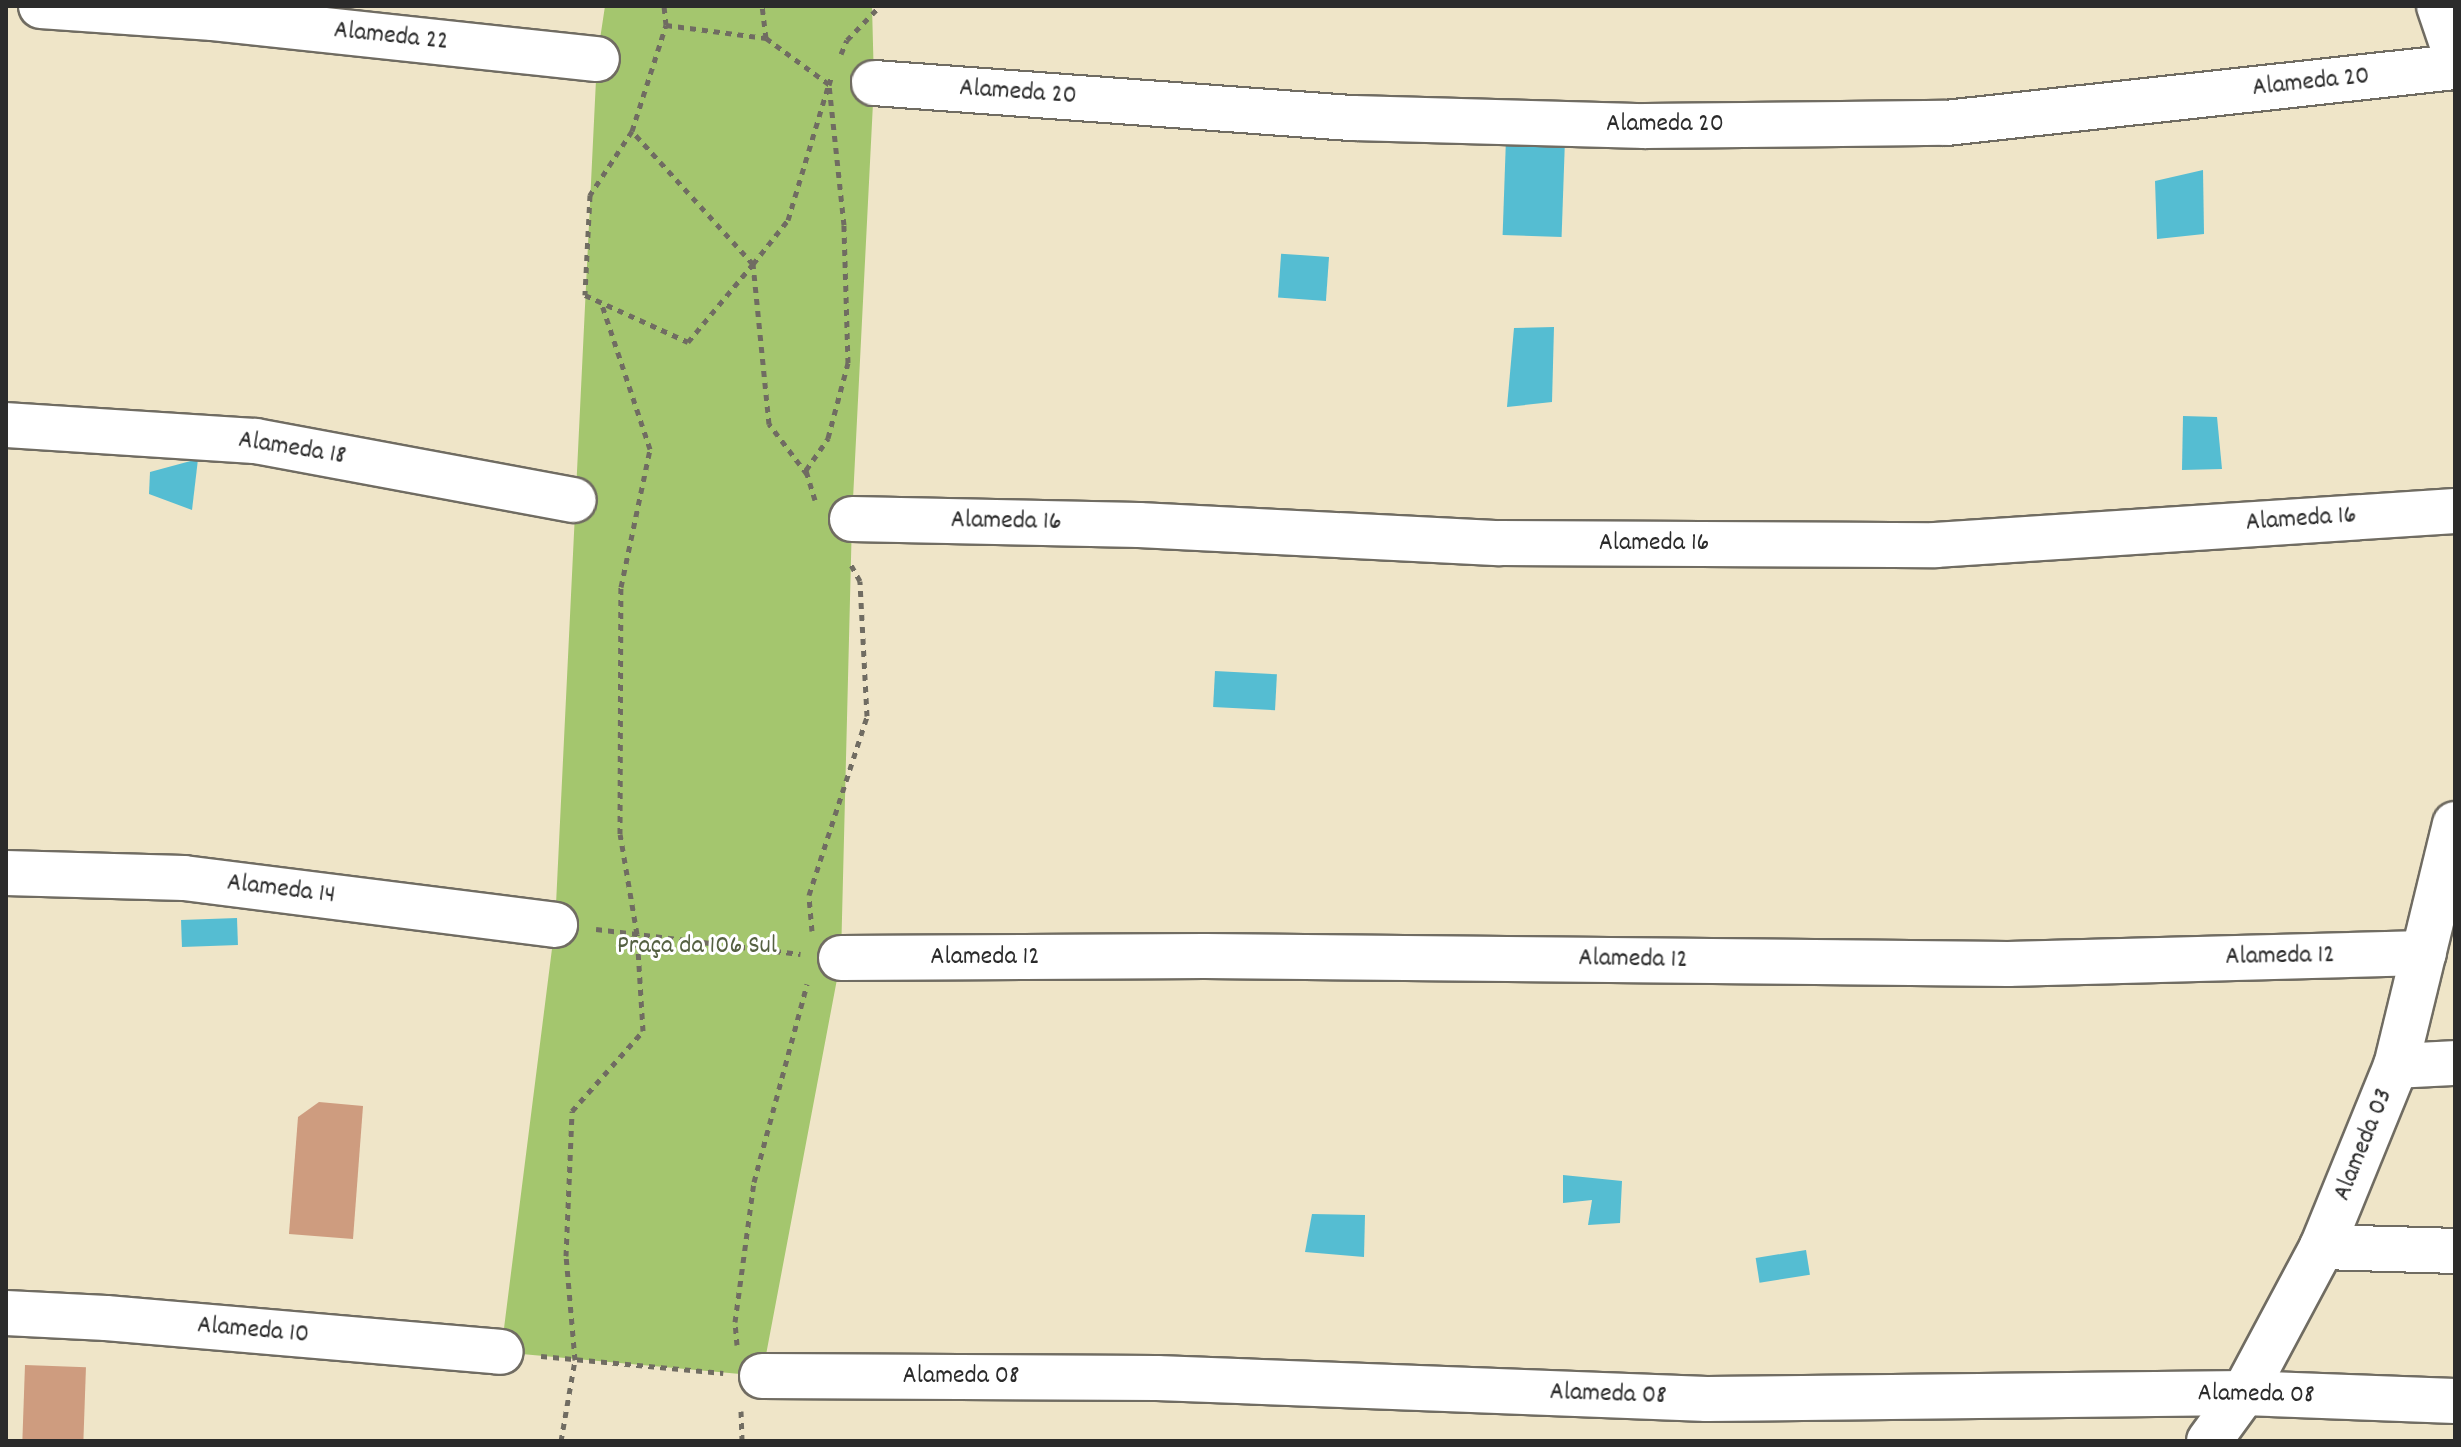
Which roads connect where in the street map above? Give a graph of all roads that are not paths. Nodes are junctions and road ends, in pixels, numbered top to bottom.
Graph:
1 (41, 6) edge
2 (2439, 6) edge
3 (2455, 53) edge
4 (597, 59) dead end
5 (2455, 67) edge
6 (854, 76) road end
7 (6, 425) edge
8 (574, 500) dead end
9 (2455, 511) edge
10 (838, 526) road end
11 (2455, 824) edge
12 (6, 873) edge
13 (555, 925) road end
14 (2424, 953) junction
15 (828, 957) road end
16 (2455, 1063) edge
17 (2396, 1066) junction
18 (2322, 1247) junction
19 (2455, 1251) edge
20 (6, 1313) edge
21 (501, 1352) road end
22 (750, 1376) road end
23 (2244, 1393) junction
24 (2455, 1401) edge
25 (2209, 1441) edge

1 - 4 street, Alameda 22
2 - 3 street
5 - 6 street, Alameda 20
7 - 8 street, Alameda 18
9 - 10 street, Alameda 16
11 - 14 street, Alameda 03
12 - 13 street, Alameda 14
14 - 15 street, Alameda 12
14 - 17 street, Alameda 03
16 - 17 street
17 - 18 street, Alameda 03
18 - 19 street
18 - 23 street, Alameda 03
20 - 21 street, Alameda 10
22 - 23 street, Alameda 08
23 - 24 street, Alameda 08
23 - 25 street, Alameda 03

